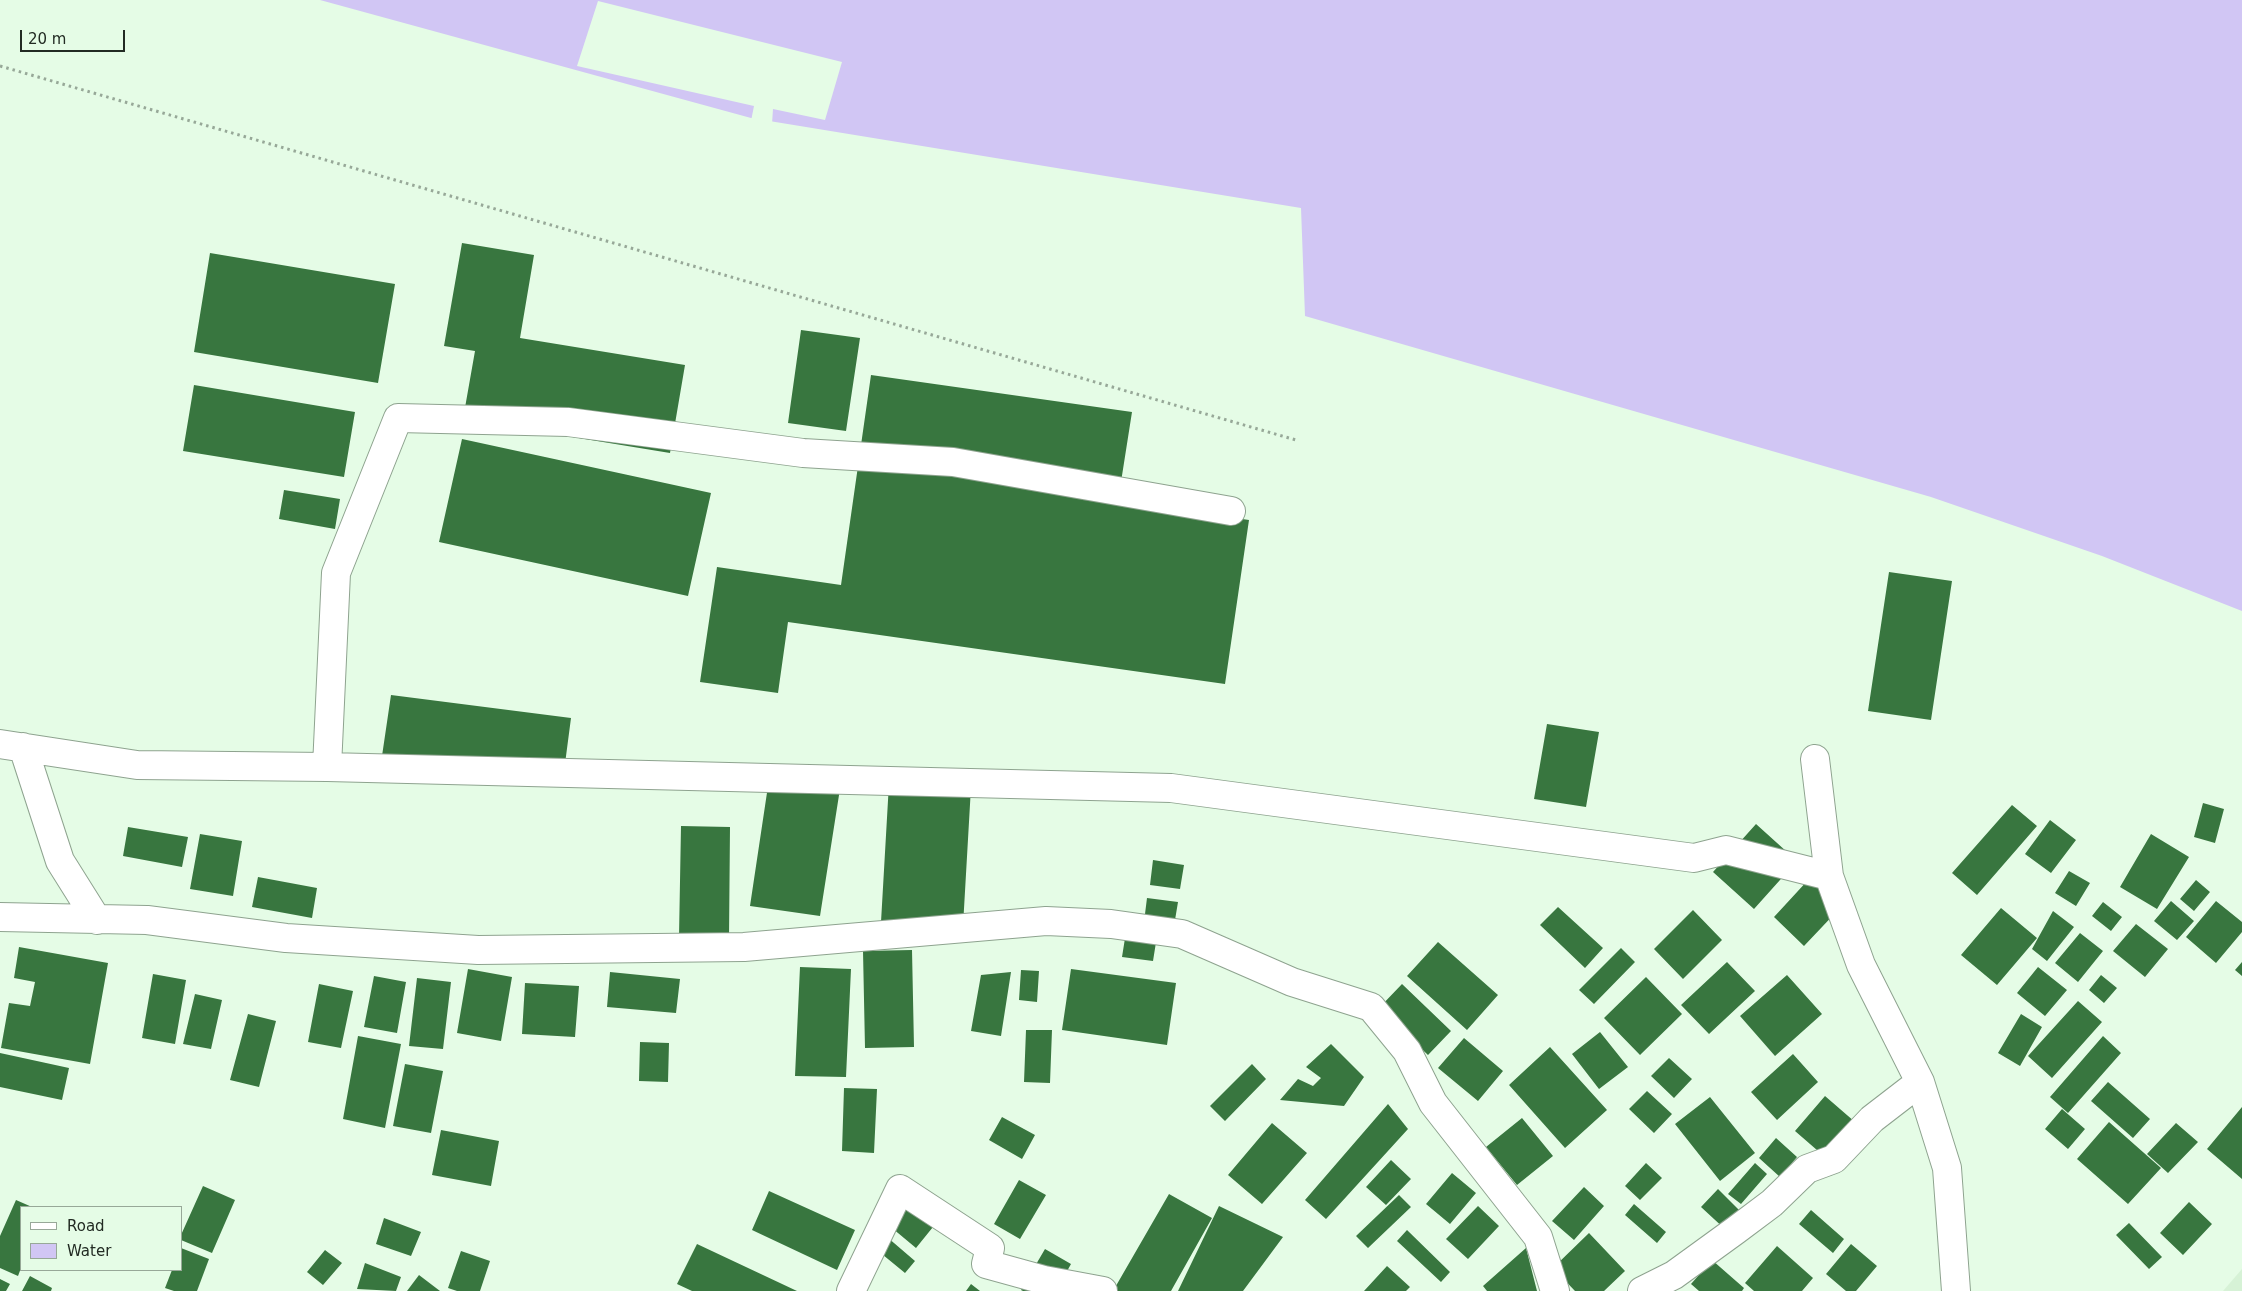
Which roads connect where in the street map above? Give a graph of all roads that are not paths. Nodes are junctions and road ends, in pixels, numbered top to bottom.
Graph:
1 (1232, 511) dead end
2 (11, 745) edge
3 (1815, 758) dead end
4 (327, 766) junction
5 (1829, 876) junction
6 (0, 918) edge
7 (97, 920) junction
8 (1920, 1082) junction
9 (851, 1291) edge
10 (1102, 1291) edge
11 (1555, 1291) edge
12 (1642, 1291) edge
13 (1956, 1291) edge

1 - 4 street
2 - 4 street
2 - 7 street
3 - 5 street
4 - 5 street
5 - 8 street
6 - 7 street
7 - 11 street
8 - 12 street
8 - 13 street
9 - 10 street

